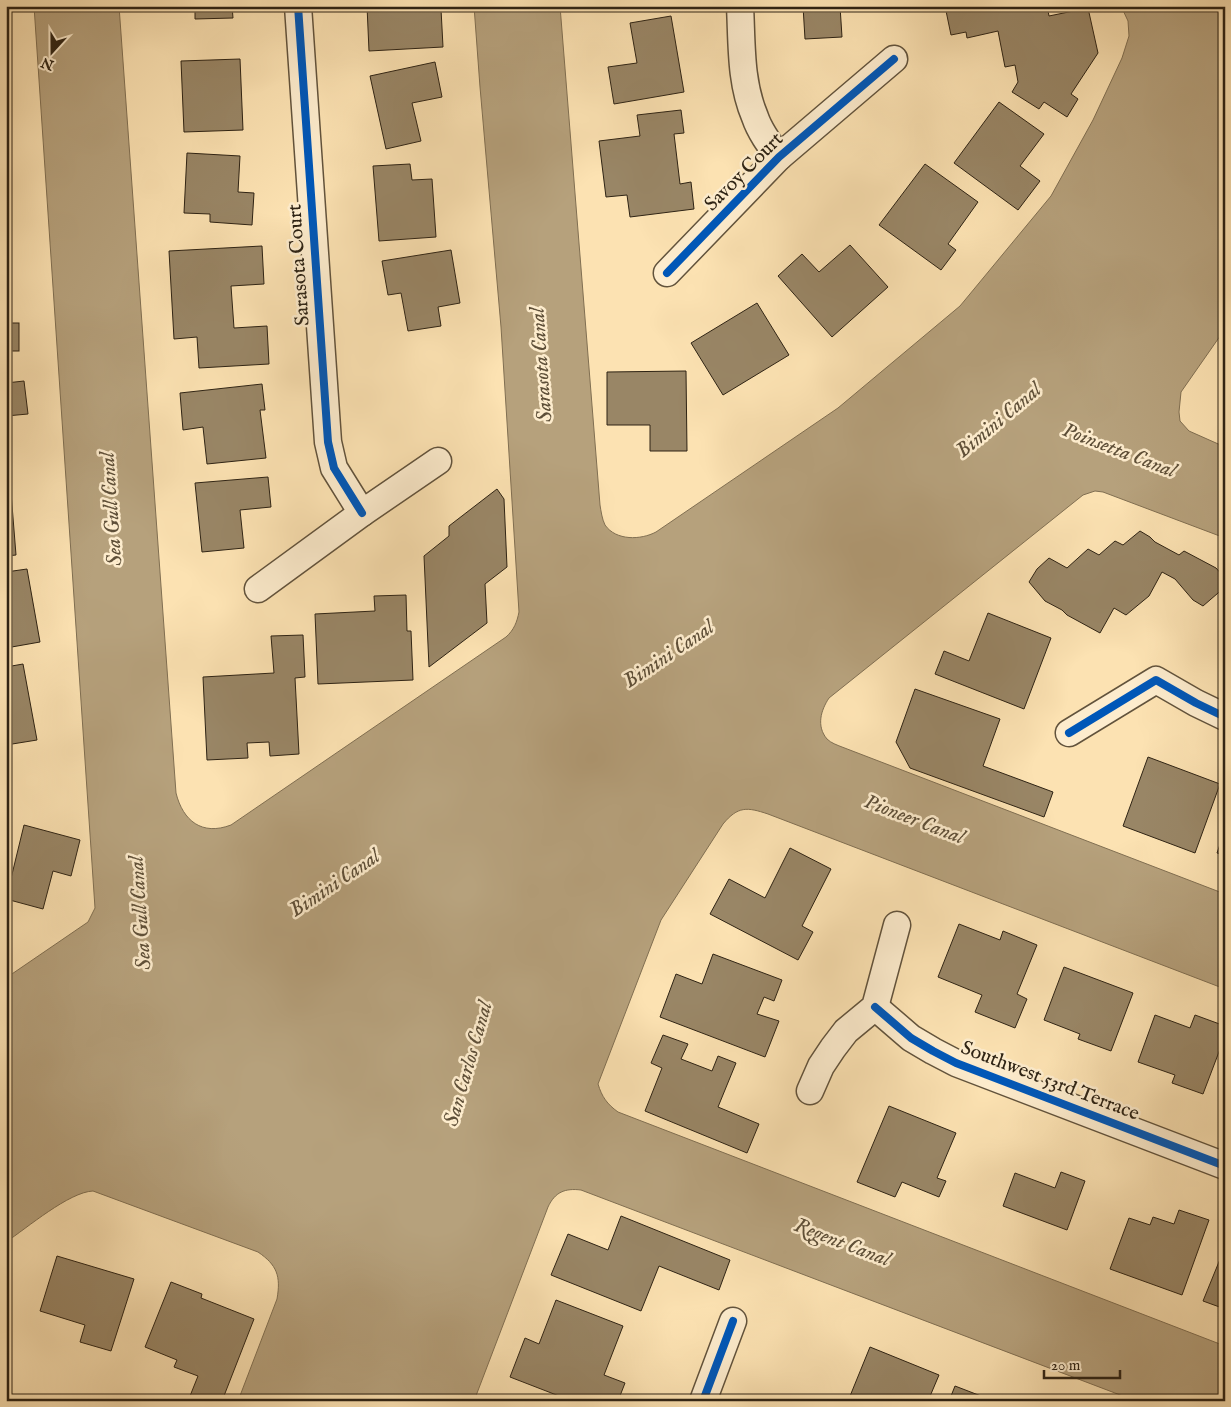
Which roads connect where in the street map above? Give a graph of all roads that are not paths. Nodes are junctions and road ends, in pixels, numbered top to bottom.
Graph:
1 (298, 6) edge
2 (740, 6) edge
3 (894, 59) dead end
4 (779, 157) junction
5 (666, 273) dead end
6 (438, 461) dead end
7 (362, 513) junction
8 (258, 589) dead end
9 (1225, 717) edge
10 (1069, 734) dead end
11 (897, 925) dead end
12 (875, 1008) junction
13 (810, 1091) dead end
14 (1225, 1166) edge
15 (734, 1321) dead end
16 (704, 1401) edge

1 - 7 street, Sarasota Court
2 - 4 street, Savoy Court
3 - 4 street, Savoy Court
4 - 5 street, Savoy Court
6 - 7 street
7 - 8 street
9 - 10 street
11 - 12 street
12 - 13 street
12 - 14 street, Southwest 53rd Terrace
15 - 16 street

